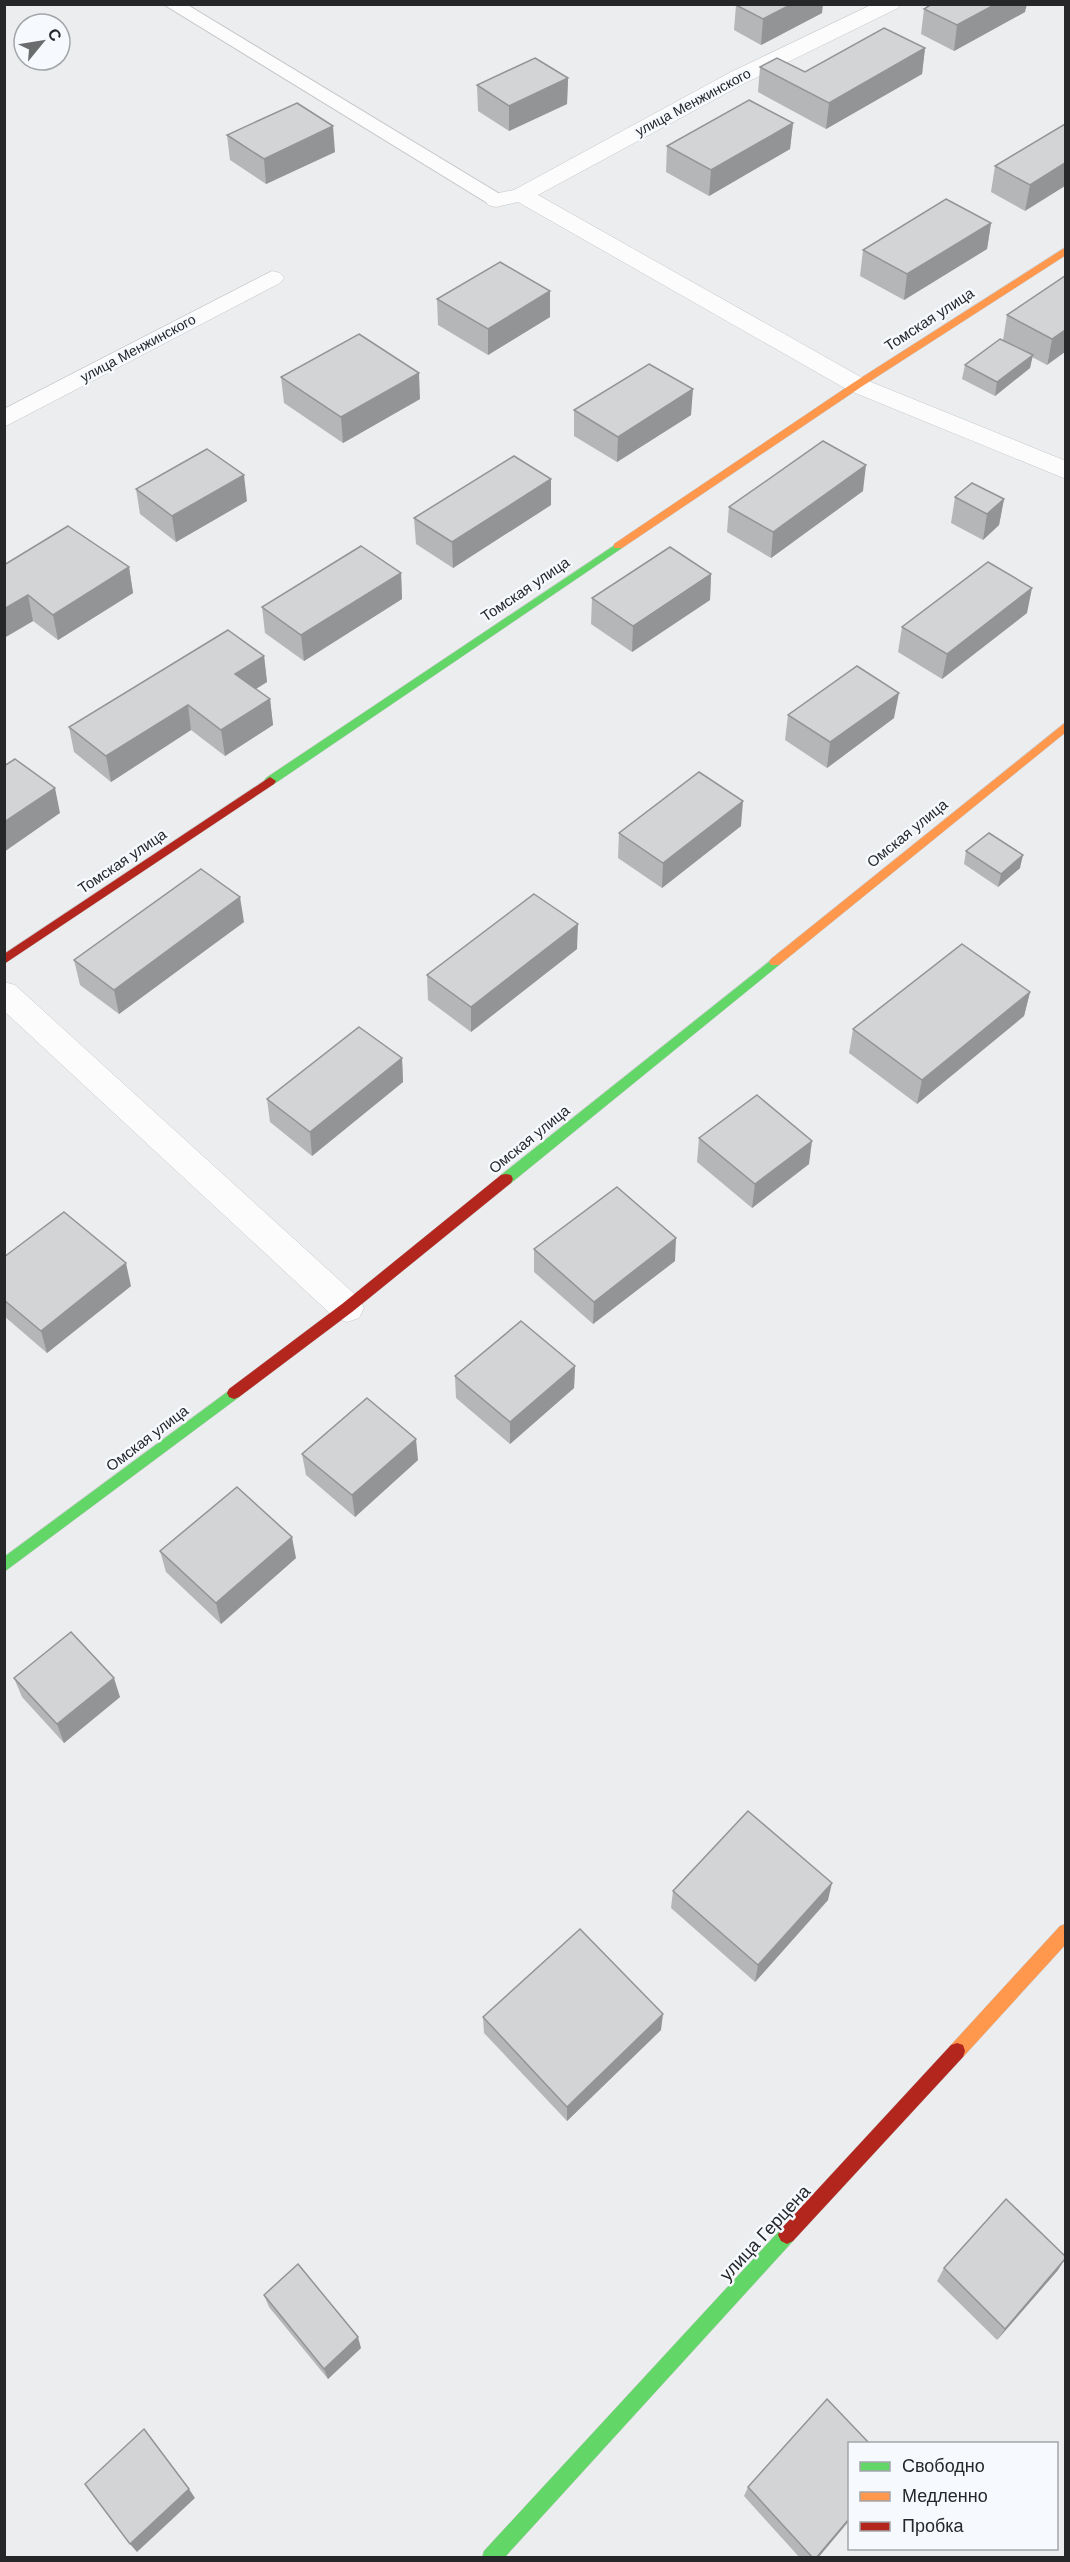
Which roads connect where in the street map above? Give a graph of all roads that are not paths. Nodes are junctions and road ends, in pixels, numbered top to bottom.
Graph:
1 (172, 4) edge
2 (891, 4) edge
3 (521, 195) junction
4 (496, 200) joint
5 (1065, 250) edge
6 (272, 278) dead end
7 (856, 385) junction
8 (4, 419) edge
9 (1065, 471) edge
10 (1065, 726) edge
11 (4, 960) edge
12 (4, 993) edge
13 (347, 1308) junction
14 (4, 1566) edge
15 (1065, 1932) edge
16 (491, 2558) edge

1 - 4 lane
2 - 3 street, улица Менжинского
3 - 4 street, улица Менжинского
3 - 7 street
5 - 7 street, Томская улица
6 - 8 street, улица Менжинского
7 - 9 street
7 - 11 street, Томская улица
10 - 13 street, Омская улица
12 - 13 street
13 - 14 street, Омская улица
15 - 16 street, улица Герцена

